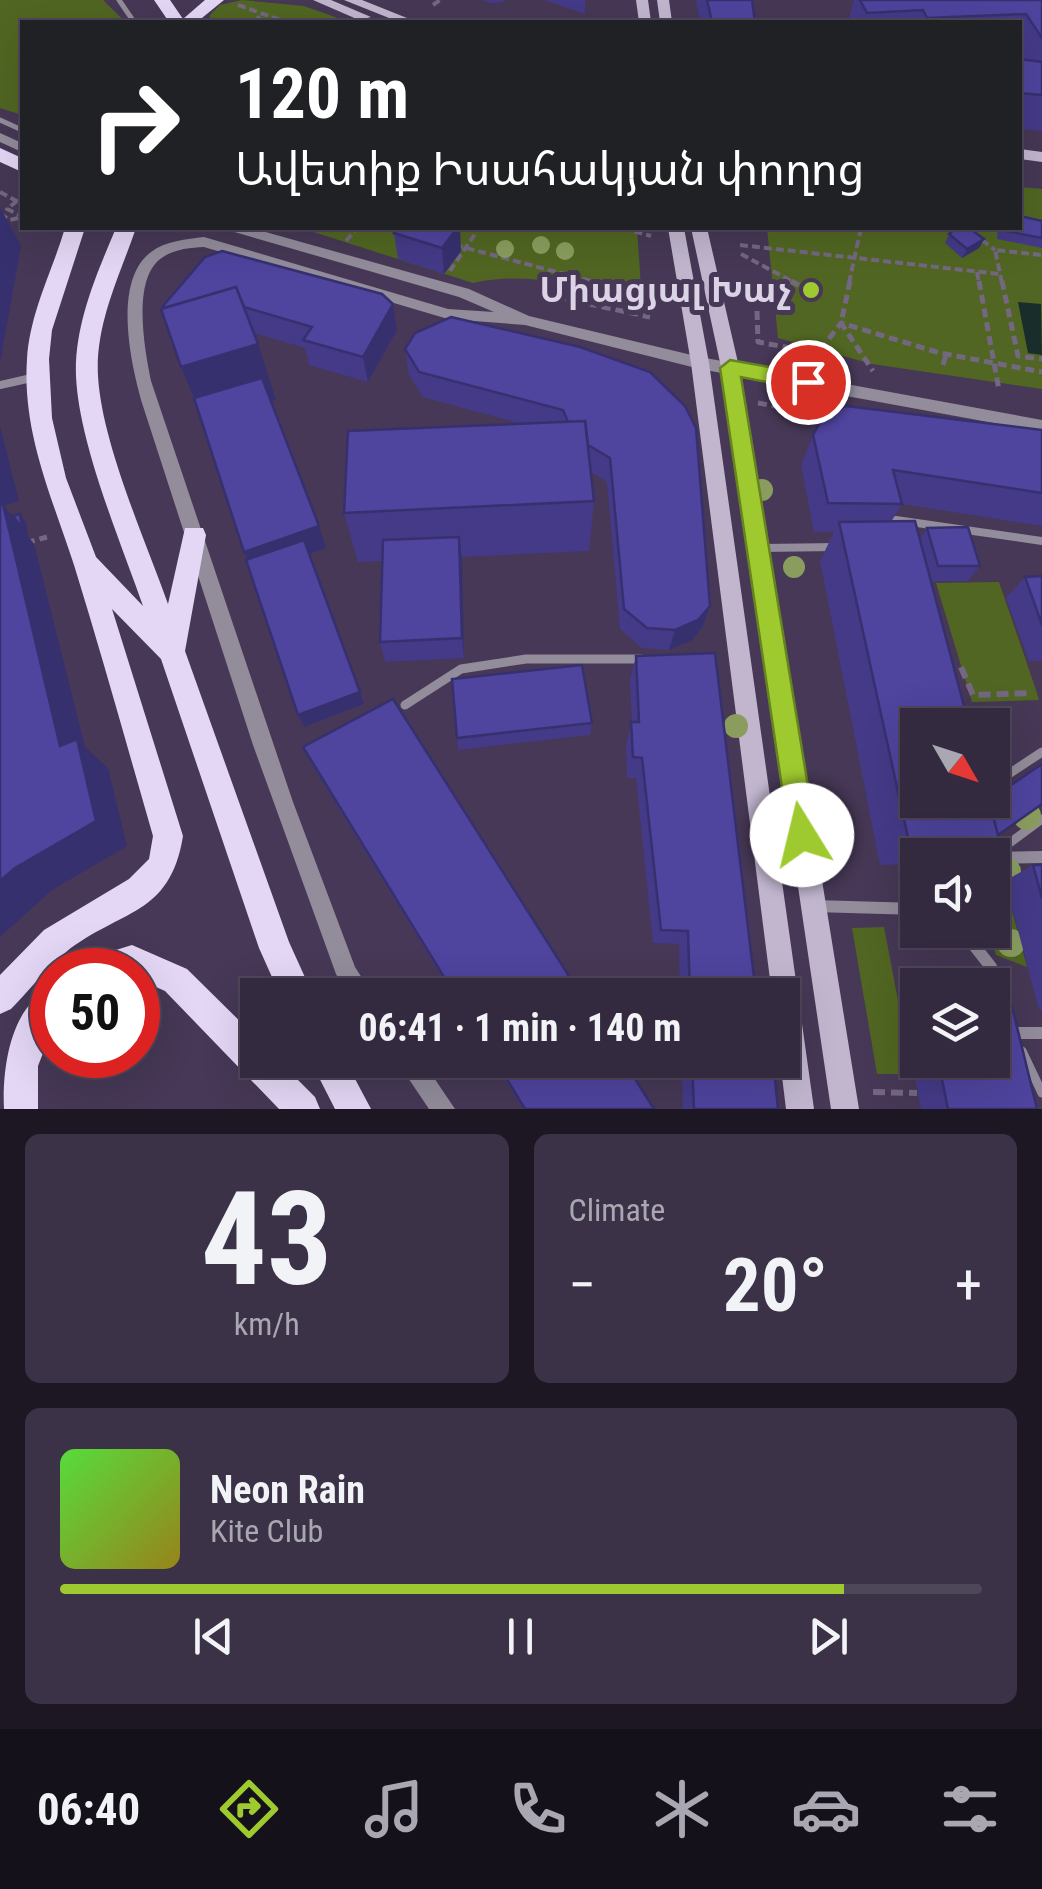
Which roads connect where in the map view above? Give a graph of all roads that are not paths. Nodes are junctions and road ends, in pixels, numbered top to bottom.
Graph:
1 (216, 0) edge
2 (319, 0) edge
3 (350, 0) edge
4 (190, 20) edge
5 (373, 20) edge
6 (405, 20) edge
7 (74, 230) edge
8 (125, 230) edge
9 (243, 230) edge
10 (676, 230) edge
11 (698, 230) edge
12 (525, 320) junction
13 (700, 363) junction
14 (730, 368) junction
15 (36, 378) junction
16 (0, 385) edge
17 (1042, 426) edge
18 (899, 534) edge
19 (194, 535) junction
20 (1042, 542) edge
21 (845, 547) edge
22 (758, 548) junction
23 (85, 561) junction
24 (170, 655) junction
25 (656, 659) edge
26 (405, 705) dead end
27 (1042, 752) edge
28 (1010, 773) edge
29 (1042, 819) edge
30 (1010, 843) edge
31 (1010, 857) edge
32 (1042, 857) edge
33 (814, 906) junction
34 (900, 908) edge
35 (976, 948) edge
36 (160, 973) edge
37 (289, 978) edge
38 (350, 978) edge
39 (0, 998) edge
40 (1014, 1033) junction
41 (1042, 1033) edge
42 (30, 1038) edge
43 (337, 1078) edge
44 (421, 1078) edge
45 (1042, 1093) edge
46 (21, 1109) edge
47 (303, 1109) edge
48 (354, 1109) edge
49 (443, 1109) edge
50 (800, 1109) edge
51 (846, 1109) edge

1 - 4 main road
2 - 5 main road
3 - 6 main road
7 - 15 main road
8 - 24 main road
9 - 12 street
10 - 13 main road
11 - 14 main road
12 - 13 street
12 - 19 street
13 - 14 street
13 - 50 main road
14 - 17 street
14 - 22 main road
15 - 16 lane
15 - 23 main road
18 - 20 lane
19 - 24 main road
19 - 38 street
21 - 22 lane
22 - 33 main road
23 - 24 main road
23 - 39 main road
24 - 37 main road
25 - 26 lane
27 - 28 lane
29 - 30 lane
31 - 32 street
33 - 34 street
33 - 51 main road
35 - 40 street
36 - 47 main road
40 - 41 street
40 - 45 lane
42 - 46 main road
43 - 48 main road
44 - 49 street

